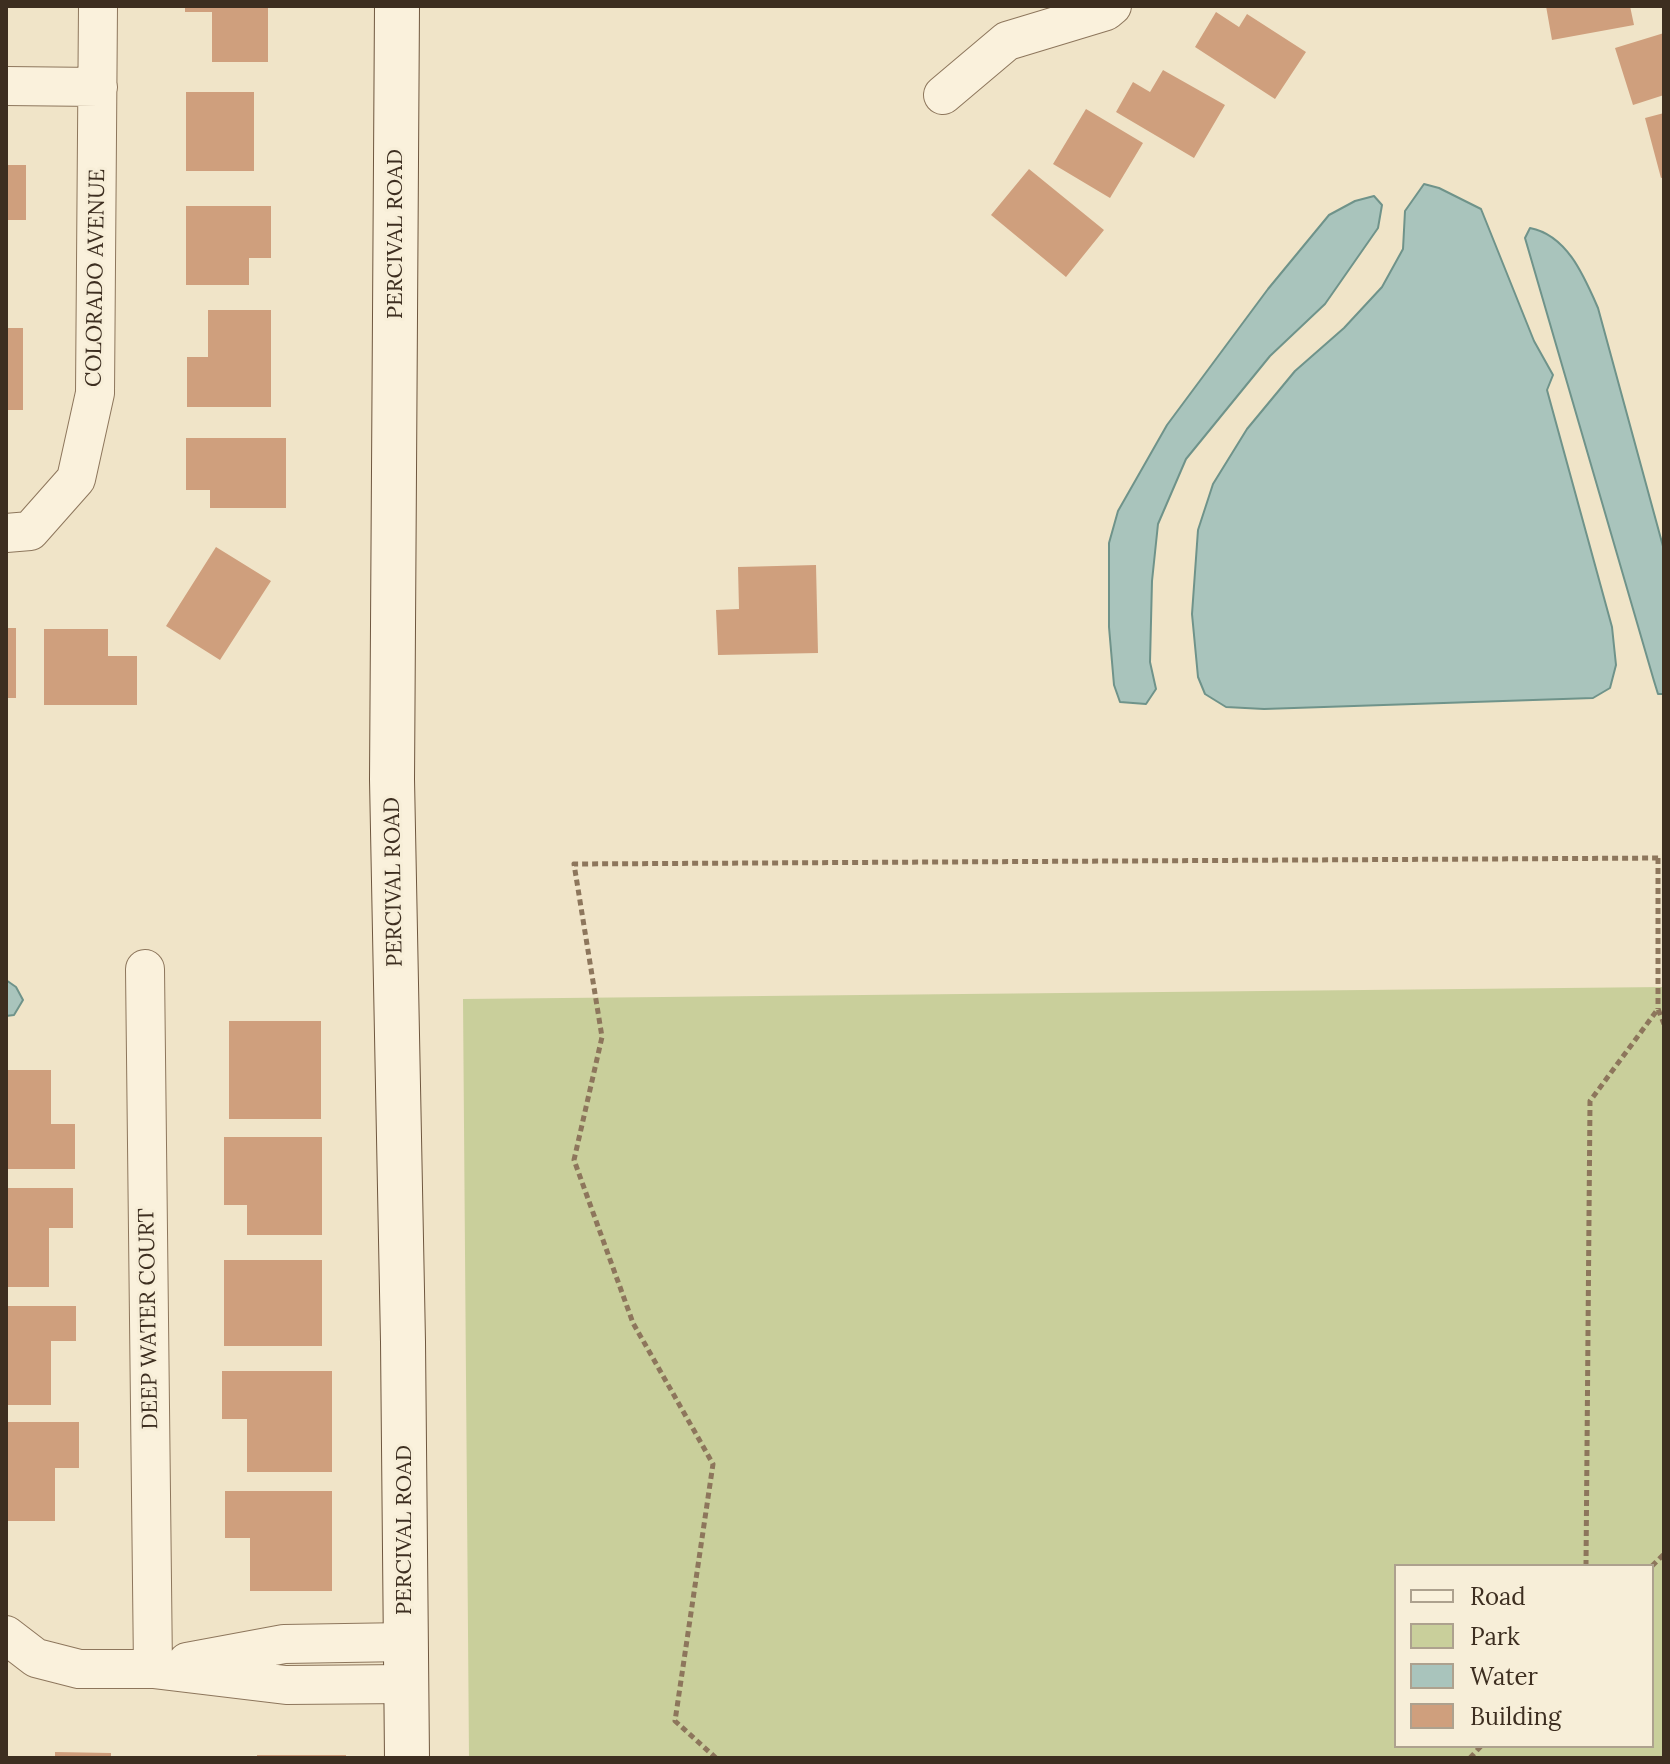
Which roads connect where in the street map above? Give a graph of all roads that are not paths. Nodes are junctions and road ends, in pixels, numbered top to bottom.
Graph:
1 (98, 6) edge
2 (397, 6) edge
3 (1112, 6) edge
4 (6, 86) edge
5 (98, 87) junction
6 (943, 95) dead end
7 (18, 532) edge
8 (145, 969) dead end
9 (6, 1635) edge
10 (317, 1644) junction
11 (406, 1663) junction
12 (153, 1669) junction
13 (317, 1684) junction
14 (407, 1758) edge

1 - 5 street, COLORADO AVENUE
2 - 11 street, PERCIVAL ROAD
3 - 6 street
4 - 5 street
5 - 7 street, COLORADO AVENUE
8 - 12 street, DEEP WATER COURT
9 - 12 street
10 - 11 street
10 - 12 street
10 - 13 street
11 - 13 street
11 - 14 street, PERCIVAL ROAD
12 - 13 street

